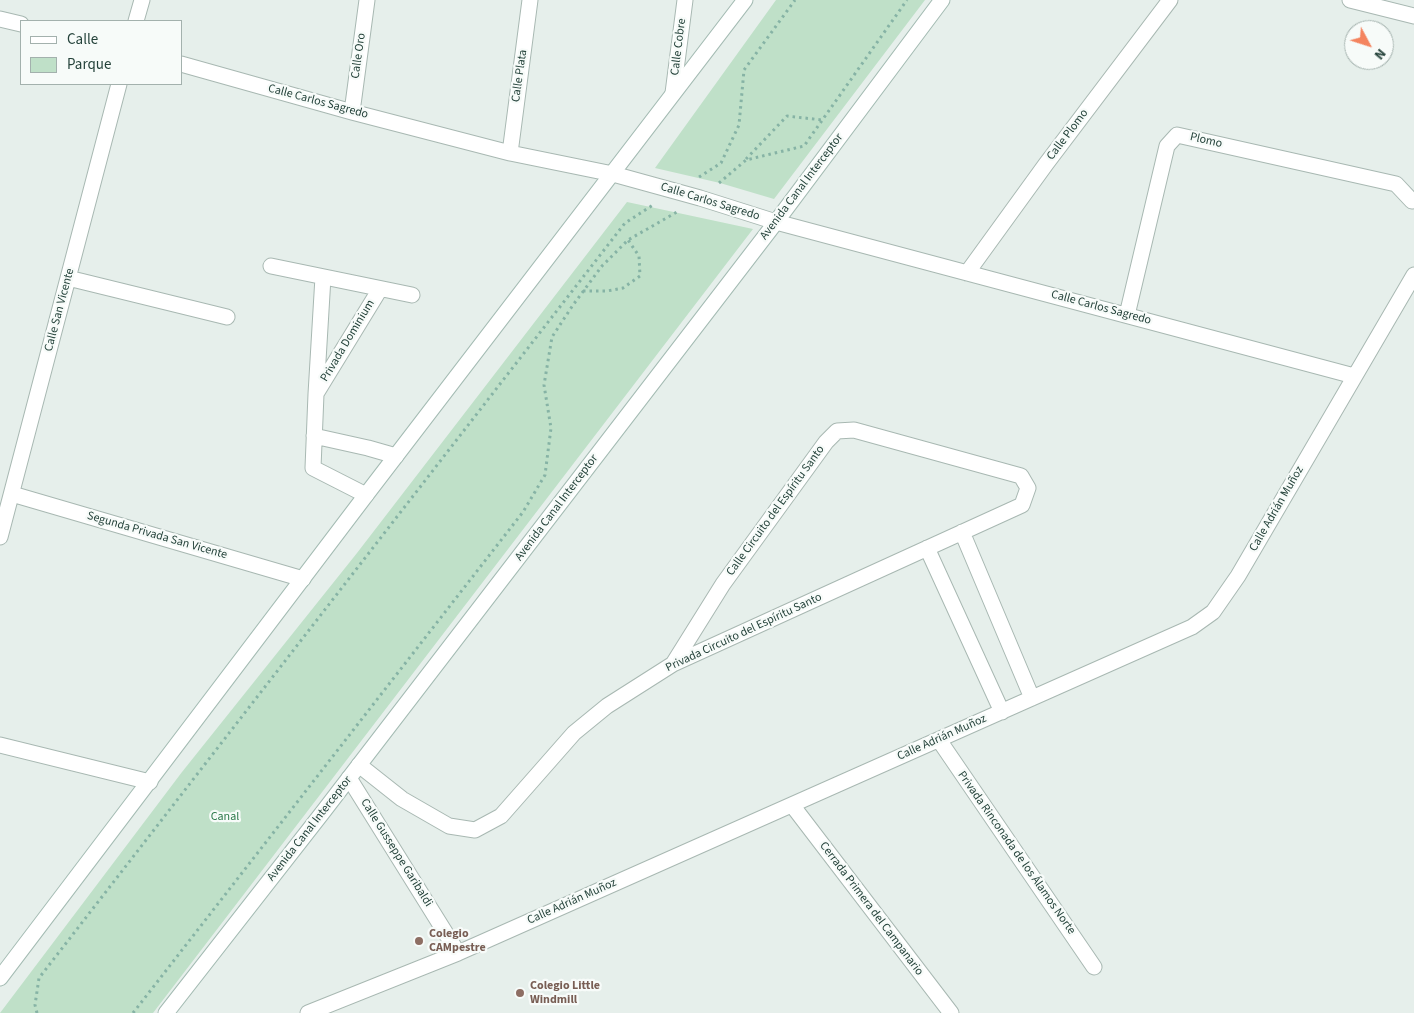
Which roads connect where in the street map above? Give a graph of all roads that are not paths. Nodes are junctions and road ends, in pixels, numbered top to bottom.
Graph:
1 (142, 0) edge
2 (367, 0) edge
3 (530, 0) edge
4 (685, 0) edge
5 (745, 0) edge
6 (942, 0) edge
7 (1170, 0) edge
8 (1350, 0) edge
9 (1414, 16) edge
10 (0, 19) edge
11 (136, 20) edge
12 (20, 24) edge
13 (182, 64) edge
14 (119, 85) edge
15 (673, 93) junction
16 (352, 112) junction
17 (510, 153) junction
18 (613, 174) junction
19 (1412, 201) dead end
20 (776, 222) junction
21 (271, 266) dead end
22 (967, 272) junction
23 (1414, 275) edge
24 (323, 277) junction
25 (68, 278) junction
26 (380, 289) junction
27 (412, 295) dead end
28 (1127, 315) junction
29 (227, 317) dead end
30 (1354, 376) junction
31 (316, 394) junction
32 (314, 436) junction
33 (396, 456) junction
34 (1028, 488) joint
35 (12, 494) junction
36 (366, 495) junction
37 (962, 532) junction
38 (0, 537) edge
39 (927, 548) junction
40 (303, 578) junction
41 (673, 664) junction
42 (1032, 698) junction
43 (1002, 712) junction
44 (939, 740) junction
45 (0, 745) edge
46 (360, 765) junction
47 (350, 778) junction
48 (150, 782) junction
49 (792, 805) junction
50 (458, 953) junction
51 (1094, 966) dead end
52 (0, 978) edge
53 (166, 1013) edge
54 (308, 1013) edge
55 (950, 1013) edge

1 - 11 street
2 - 16 street, Calle Oro
3 - 17 street, Calle Plata
4 - 15 street, Calle Cobre
5 - 15 street
6 - 20 street, Avenida Canal Interceptor
7 - 22 street, Calle Plomo
8 - 9 street
10 - 12 street
13 - 16 street, Calle Carlos Sagredo
14 - 25 street, Calle San Vicente
15 - 18 street
16 - 17 street, Calle Carlos Sagredo
17 - 18 street, Calle Carlos Sagredo
18 - 20 street, Calle Carlos Sagredo
18 - 33 street
19 - 28 street, Plomo
20 - 22 street, Calle Carlos Sagredo
20 - 46 street, Avenida Canal Interceptor
21 - 24 street, Privada Dominium
22 - 28 street, Calle Carlos Sagredo
23 - 30 street, Calle Adrián Muñoz
24 - 26 street, Privada Dominium
24 - 31 street, Privada Dominium
25 - 29 street
25 - 35 street, Calle San Vicente
26 - 27 street, Privada Dominium
26 - 31 street, Privada Dominium
28 - 30 street, Calle Carlos Sagredo
30 - 42 street, Calle Adrián Muñoz
31 - 32 street, Privada Dominium
32 - 33 street
32 - 36 street, Privada Dominium
33 - 36 street
34 - 37 street, Privada Circuito del Espíritu Santo
34 - 41 street, Calle Circuito del Espíritu Santo
35 - 38 street, Calle San Vicente
35 - 40 street, Segunda Privada San Vicente
36 - 40 street
37 - 39 street, Privada Circuito del Espíritu Santo
37 - 42 street
39 - 41 street, Privada Circuito del Espíritu Santo
39 - 43 street
40 - 48 street
41 - 46 street, Privada Circuito del Espíritu Santo
42 - 43 street, Calle Adrián Muñoz
43 - 44 street, Calle Adrián Muñoz
44 - 49 street, Calle Adrián Muñoz
44 - 51 street, Privada Rinconada de los Álamos Norte
45 - 48 street
46 - 47 street, Avenida Canal Interceptor
47 - 50 street, Calle Gusseppe Garibaldi
47 - 53 street, Avenida Canal Interceptor
48 - 52 street
49 - 50 street, Calle Adrián Muñoz
49 - 55 street, Cerrada Primera del Campanario
50 - 54 street, Calle Adrián Muñoz

